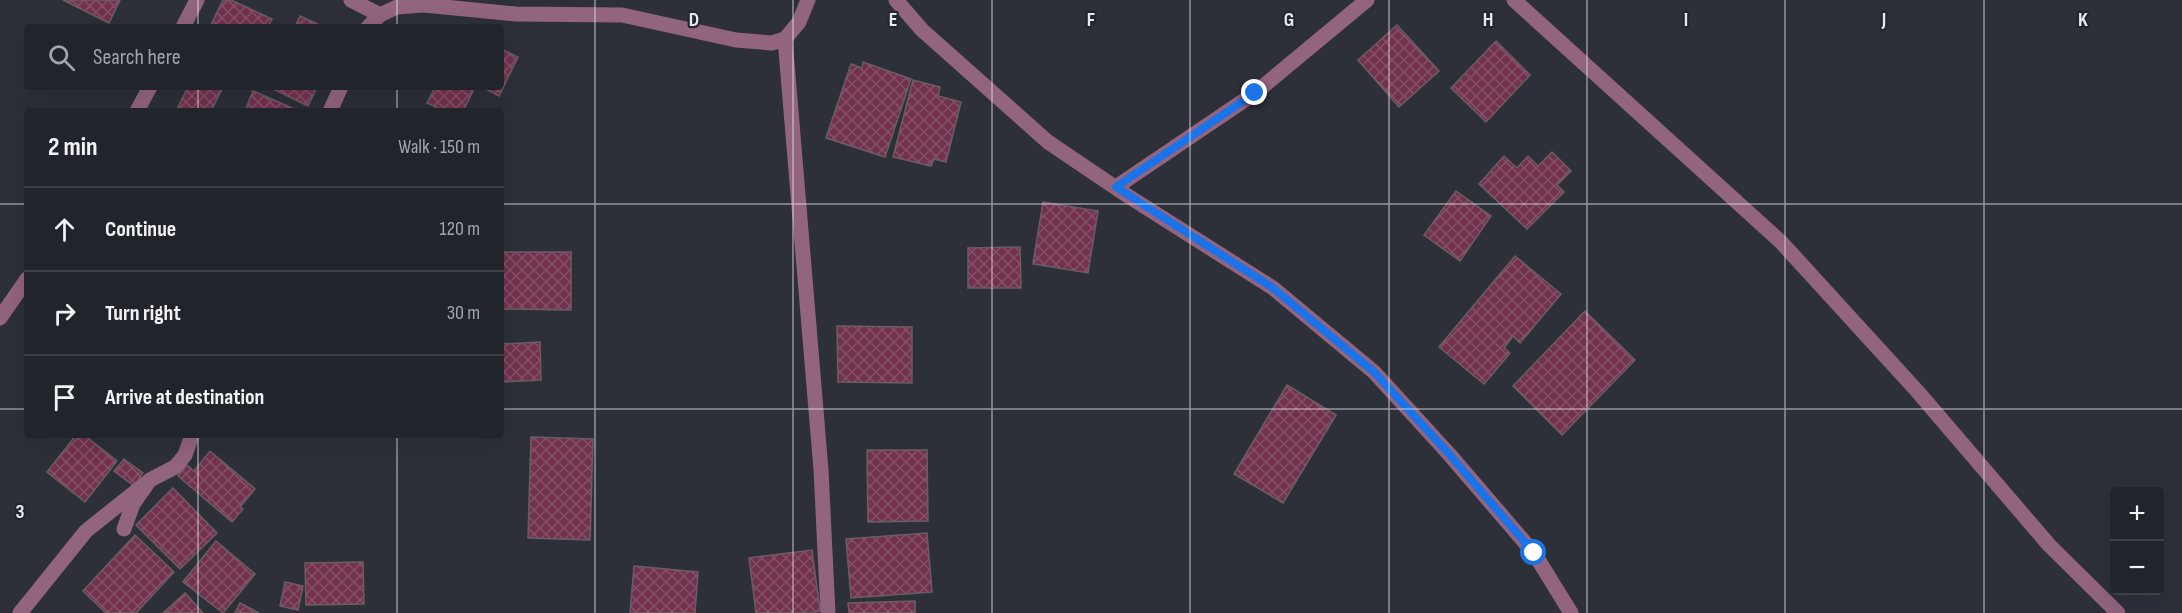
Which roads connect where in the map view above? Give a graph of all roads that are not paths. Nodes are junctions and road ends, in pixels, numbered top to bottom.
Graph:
1 (197, 0) edge
2 (351, 0) edge
3 (808, 0) edge
4 (896, 0) edge
5 (1367, 0) edge
6 (1514, 0) edge
7 (381, 15) junction
8 (185, 24) edge
9 (371, 24) edge
10 (785, 39) junction
11 (148, 90) edge
12 (340, 90) edge
13 (139, 108) edge
14 (331, 108) edge
15 (1116, 187) junction
16 (24, 283) edge
17 (0, 318) edge
18 (191, 438) edge
19 (150, 480) junction
20 (124, 529) dead end
21 (20, 613) edge
22 (828, 613) edge
23 (1571, 613) edge
24 (2118, 613) edge

1 - 8 street
2 - 7 street
3 - 10 street
4 - 15 street
5 - 15 street
6 - 24 street
7 - 9 street
7 - 10 street
10 - 22 street
11 - 13 street
12 - 14 street
15 - 23 street
16 - 17 street
18 - 19 street
19 - 20 street
19 - 21 street

